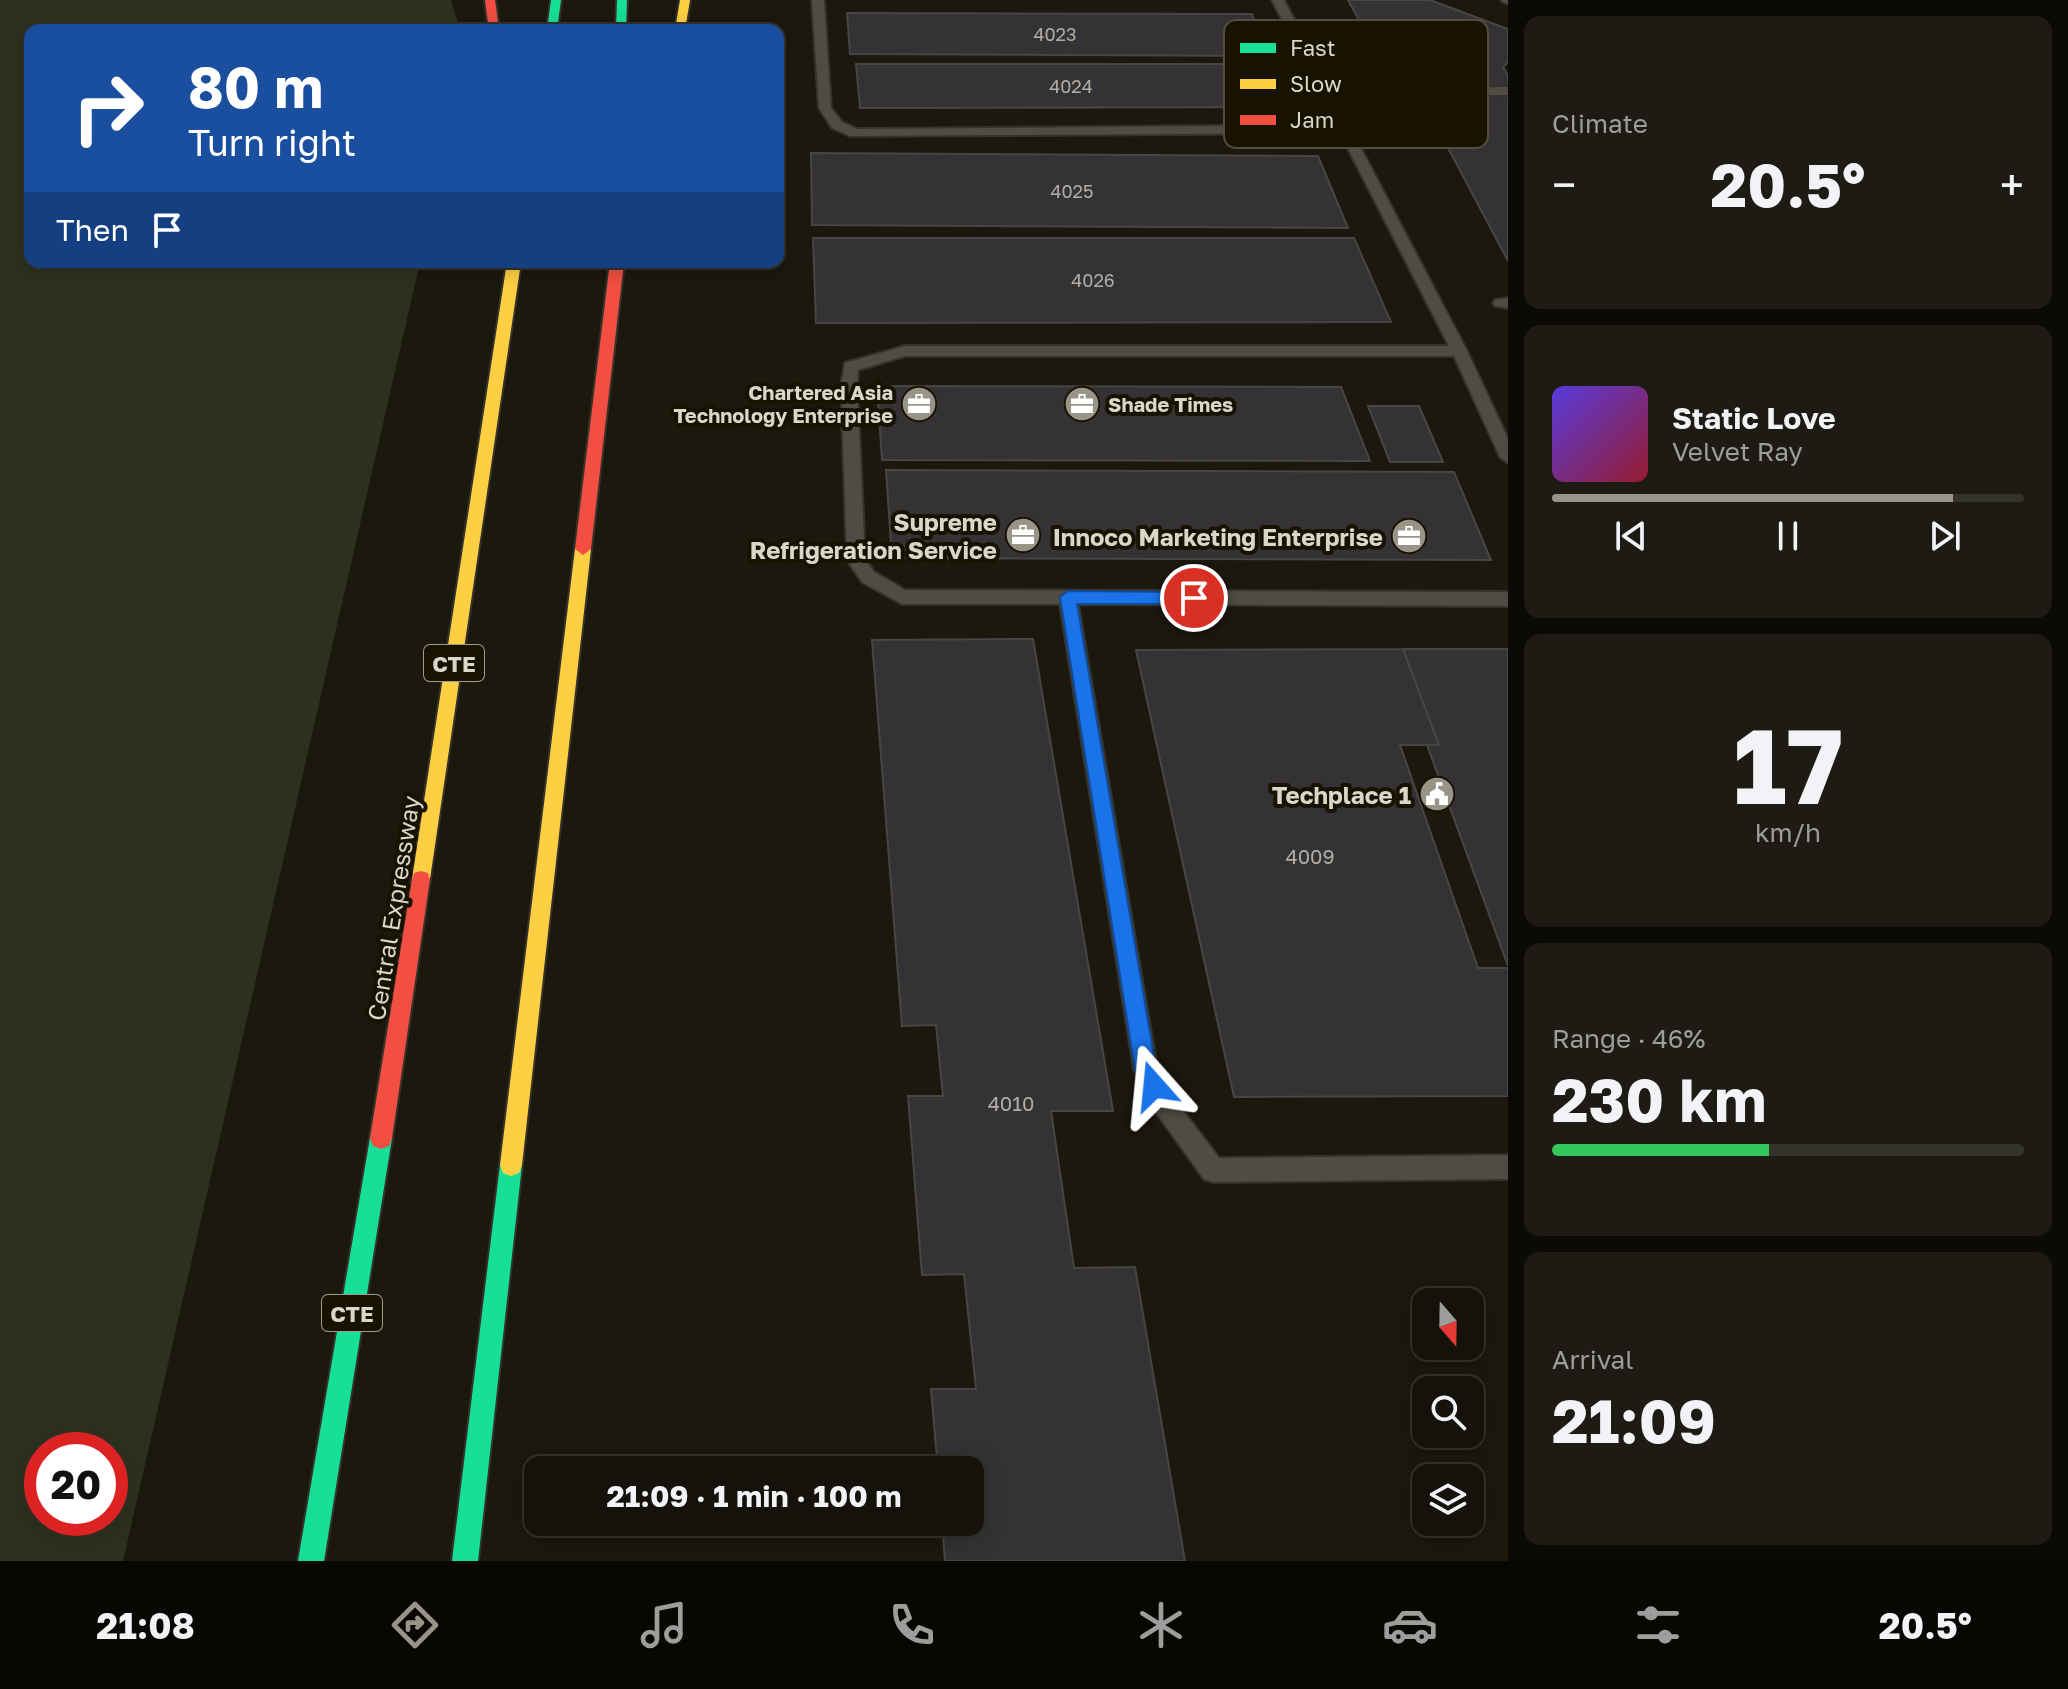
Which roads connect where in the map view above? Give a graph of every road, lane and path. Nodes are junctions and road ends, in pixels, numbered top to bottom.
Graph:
1 (490, 0) edge
2 (556, 0) edge
3 (622, 0) edge
4 (685, 0) edge
5 (818, 0) edge
6 (1278, 0) edge
7 (1288, 20) edge
8 (493, 24) edge
9 (553, 24) edge
10 (621, 24) edge
11 (681, 24) edge
12 (1488, 91) edge
13 (1508, 91) edge
14 (1224, 130) edge
15 (1353, 148) edge
16 (513, 268) edge
17 (616, 268) edge
18 (1459, 351) junction
19 (1508, 457) edge
20 (1068, 597) junction
21 (1508, 599) edge
22 (1508, 1167) edge
23 (311, 1561) edge
24 (465, 1561) edge

1 - 8 highway
2 - 9 highway
3 - 10 highway
4 - 11 highway
5 - 14 lane
6 - 7 lane
12 - 13 lane
15 - 18 lane
16 - 23 highway, Central Expressway / CTE
17 - 24 highway
18 - 19 lane
18 - 20 lane
20 - 21 lane
20 - 22 lane

